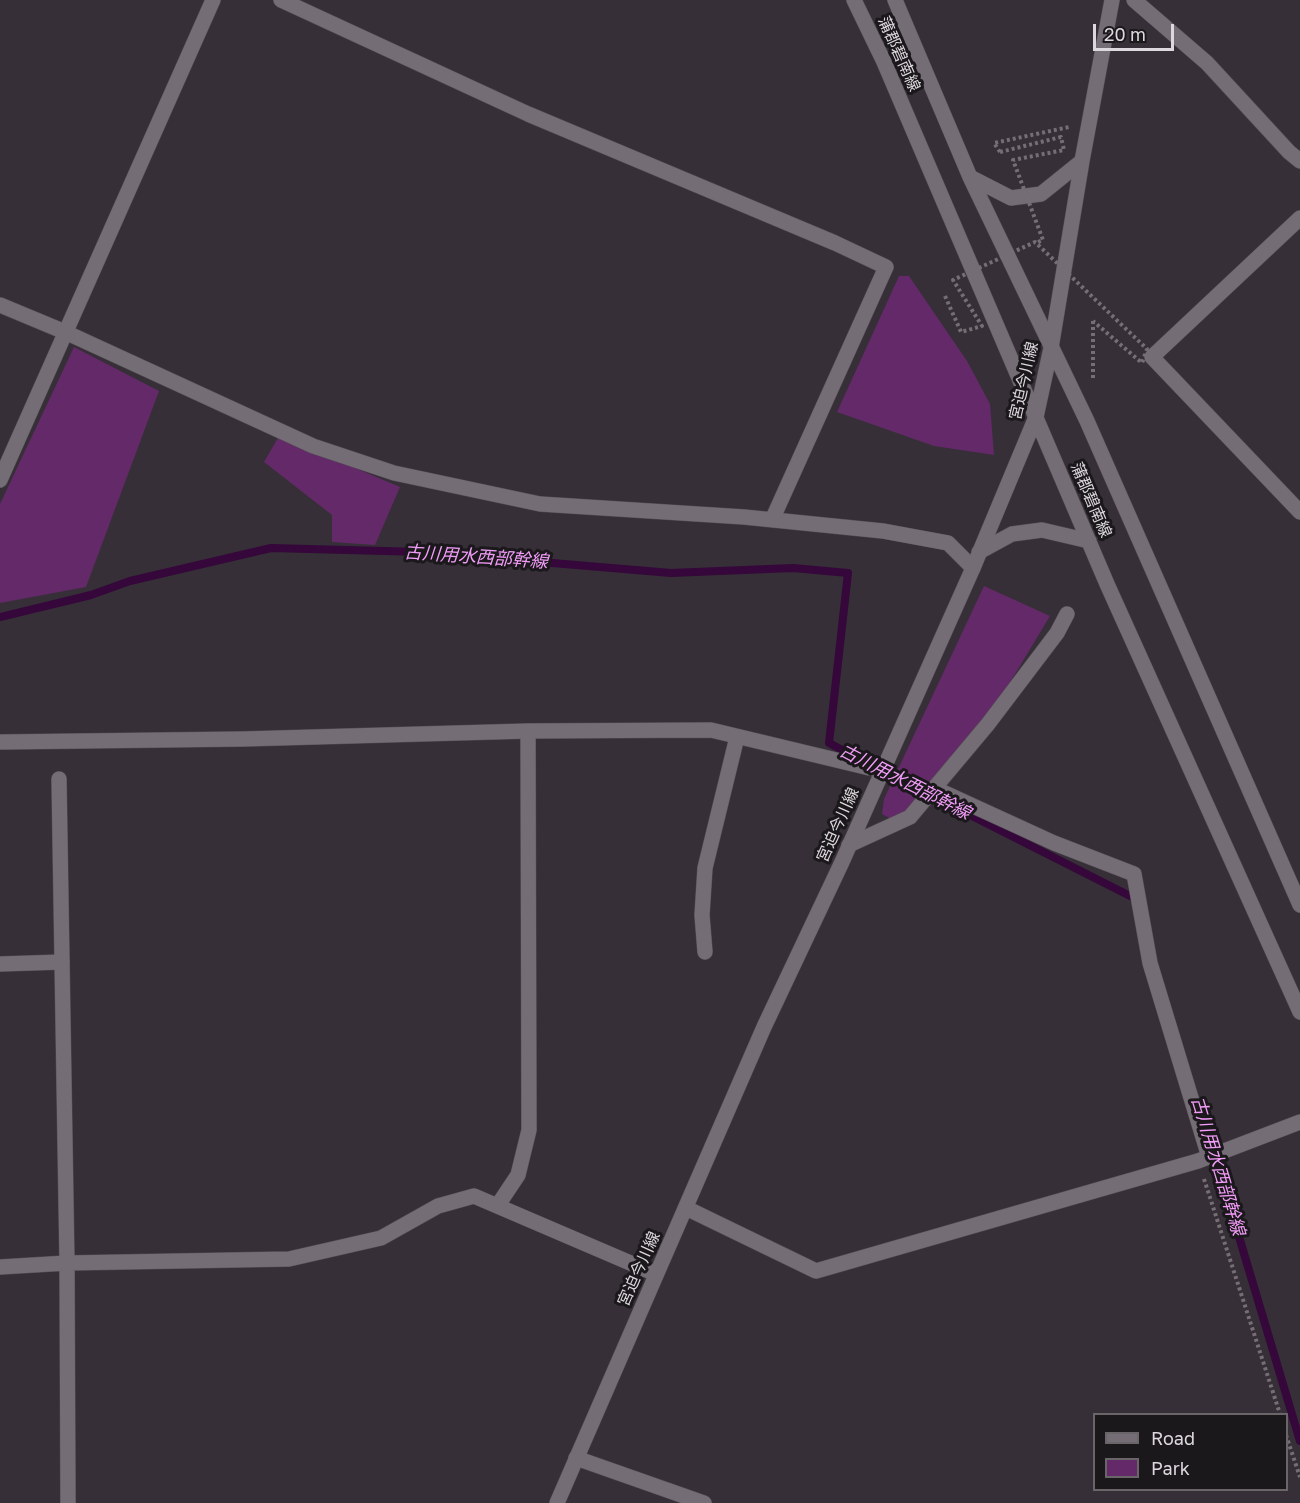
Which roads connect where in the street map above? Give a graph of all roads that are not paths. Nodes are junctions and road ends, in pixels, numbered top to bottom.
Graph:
1 (213, 0) edge
2 (281, 0) edge
3 (854, 0) edge
4 (895, 0) edge
5 (1112, 0) edge
6 (1134, 0) edge
7 (1082, 161) junction
8 (1300, 161) edge
9 (970, 177) junction
10 (1300, 218) edge
11 (0, 305) edge
12 (65, 332) junction
13 (1051, 348) junction
14 (1036, 417) junction
15 (0, 480) edge
16 (1300, 512) edge
17 (772, 520) junction
18 (1089, 542) junction
19 (979, 552) junction
20 (973, 568) junction
21 (1067, 614) dead end
22 (528, 731) junction
23 (737, 737) junction
24 (0, 742) edge
25 (882, 771) junction
26 (59, 779) dead end
27 (934, 788) junction
28 (849, 845) junction
29 (1300, 905) edge
30 (705, 952) dead end
31 (62, 962) junction
32 (0, 964) edge
33 (1300, 1012) edge
34 (1300, 1122) edge
35 (1203, 1159) junction
36 (498, 1205) junction
37 (686, 1208) junction
38 (67, 1263) junction
39 (0, 1267) edge
40 (656, 1274) junction
41 (576, 1458) junction
42 (68, 1503) edge
43 (557, 1503) edge
44 (704, 1503) edge

1 - 12 street
2 - 17 street
3 - 14 street, 蒲郡碧南線
4 - 9 street, 蒲郡碧南線
5 - 7 street, 宮迫今川線
6 - 8 street
7 - 9 street
7 - 13 street, 宮迫今川線
9 - 13 street, 蒲郡碧南線
10 - 16 street
11 - 12 street
12 - 15 street
12 - 17 street
13 - 14 street, 宮迫今川線
13 - 29 street, 蒲郡碧南線
14 - 18 street, 蒲郡碧南線
14 - 19 street, 宮迫今川線
17 - 20 street
18 - 19 street
18 - 33 street, 蒲郡碧南線
19 - 20 street, 宮迫今川線
20 - 25 street, 宮迫今川線
21 - 27 street
22 - 23 street
22 - 24 street
22 - 36 street
23 - 25 street
23 - 30 street
25 - 28 street, 宮迫今川線
26 - 31 street
27 - 28 street
27 - 35 street
28 - 37 street, 宮迫今川線
31 - 32 street
31 - 38 street
34 - 35 street
35 - 37 street
36 - 38 street
36 - 40 street
37 - 40 street, 宮迫今川線
38 - 39 street
38 - 42 street
40 - 41 street, 宮迫今川線
41 - 43 street, 宮迫今川線
41 - 44 street

